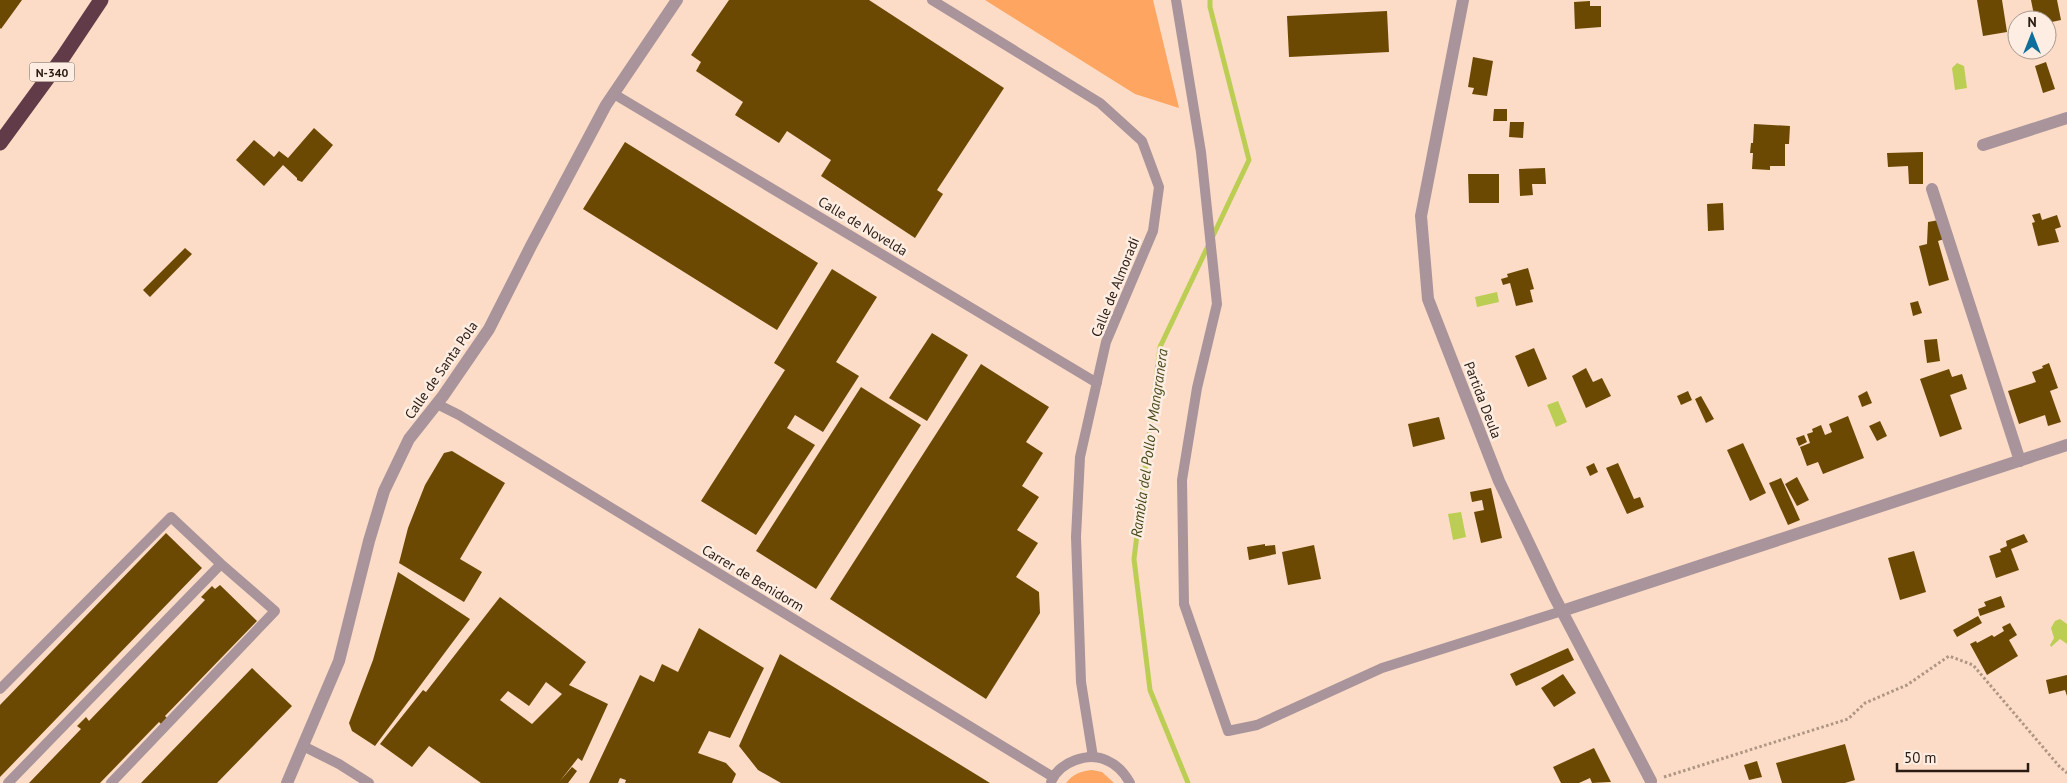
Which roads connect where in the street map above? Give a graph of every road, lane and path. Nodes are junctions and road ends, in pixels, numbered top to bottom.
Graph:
1 (101, 0) edge
2 (677, 0) edge
3 (932, 0) edge
4 (1176, 0) edge
5 (1463, 0) edge
6 (614, 94) junction
7 (2067, 118) edge
8 (0, 143) edge
9 (1983, 145) dead end
10 (1932, 190) dead end
11 (1097, 383) junction
12 (437, 404) junction
13 (2067, 446) edge
14 (2020, 461) junction
15 (221, 564) junction
16 (1562, 611) junction
17 (0, 688) edge
18 (303, 746) junction
19 (1094, 757) junction
20 (2067, 772) edge
21 (1052, 780) edge
22 (1651, 782) edge
23 (8, 783) edge
24 (111, 783) edge
25 (287, 783) edge
26 (369, 783) edge
27 (1130, 783) edge

1 - 8 highway, N-340
2 - 6 street, Calle de Santa Pola
3 - 11 lane, Calle de Almoradí
4 - 16 lane
5 - 16 street, Partida Deula
6 - 11 lane, Calle de Novelda
6 - 12 street, Calle de Santa Pola
7 - 9 street
10 - 14 street
11 - 19 lane, Calle de Almoradí
12 - 18 street, Calle de Santa Pola
12 - 21 lane, Carrer de Benidorm
13 - 14 street
14 - 16 street
15 - 17 lane
15 - 23 lane
15 - 24 lane
16 - 22 street, Partida Deula
18 - 25 street, Calle de Santa Pola
18 - 26 lane
19 - 21 lane
19 - 27 lane
20 - 22 path

